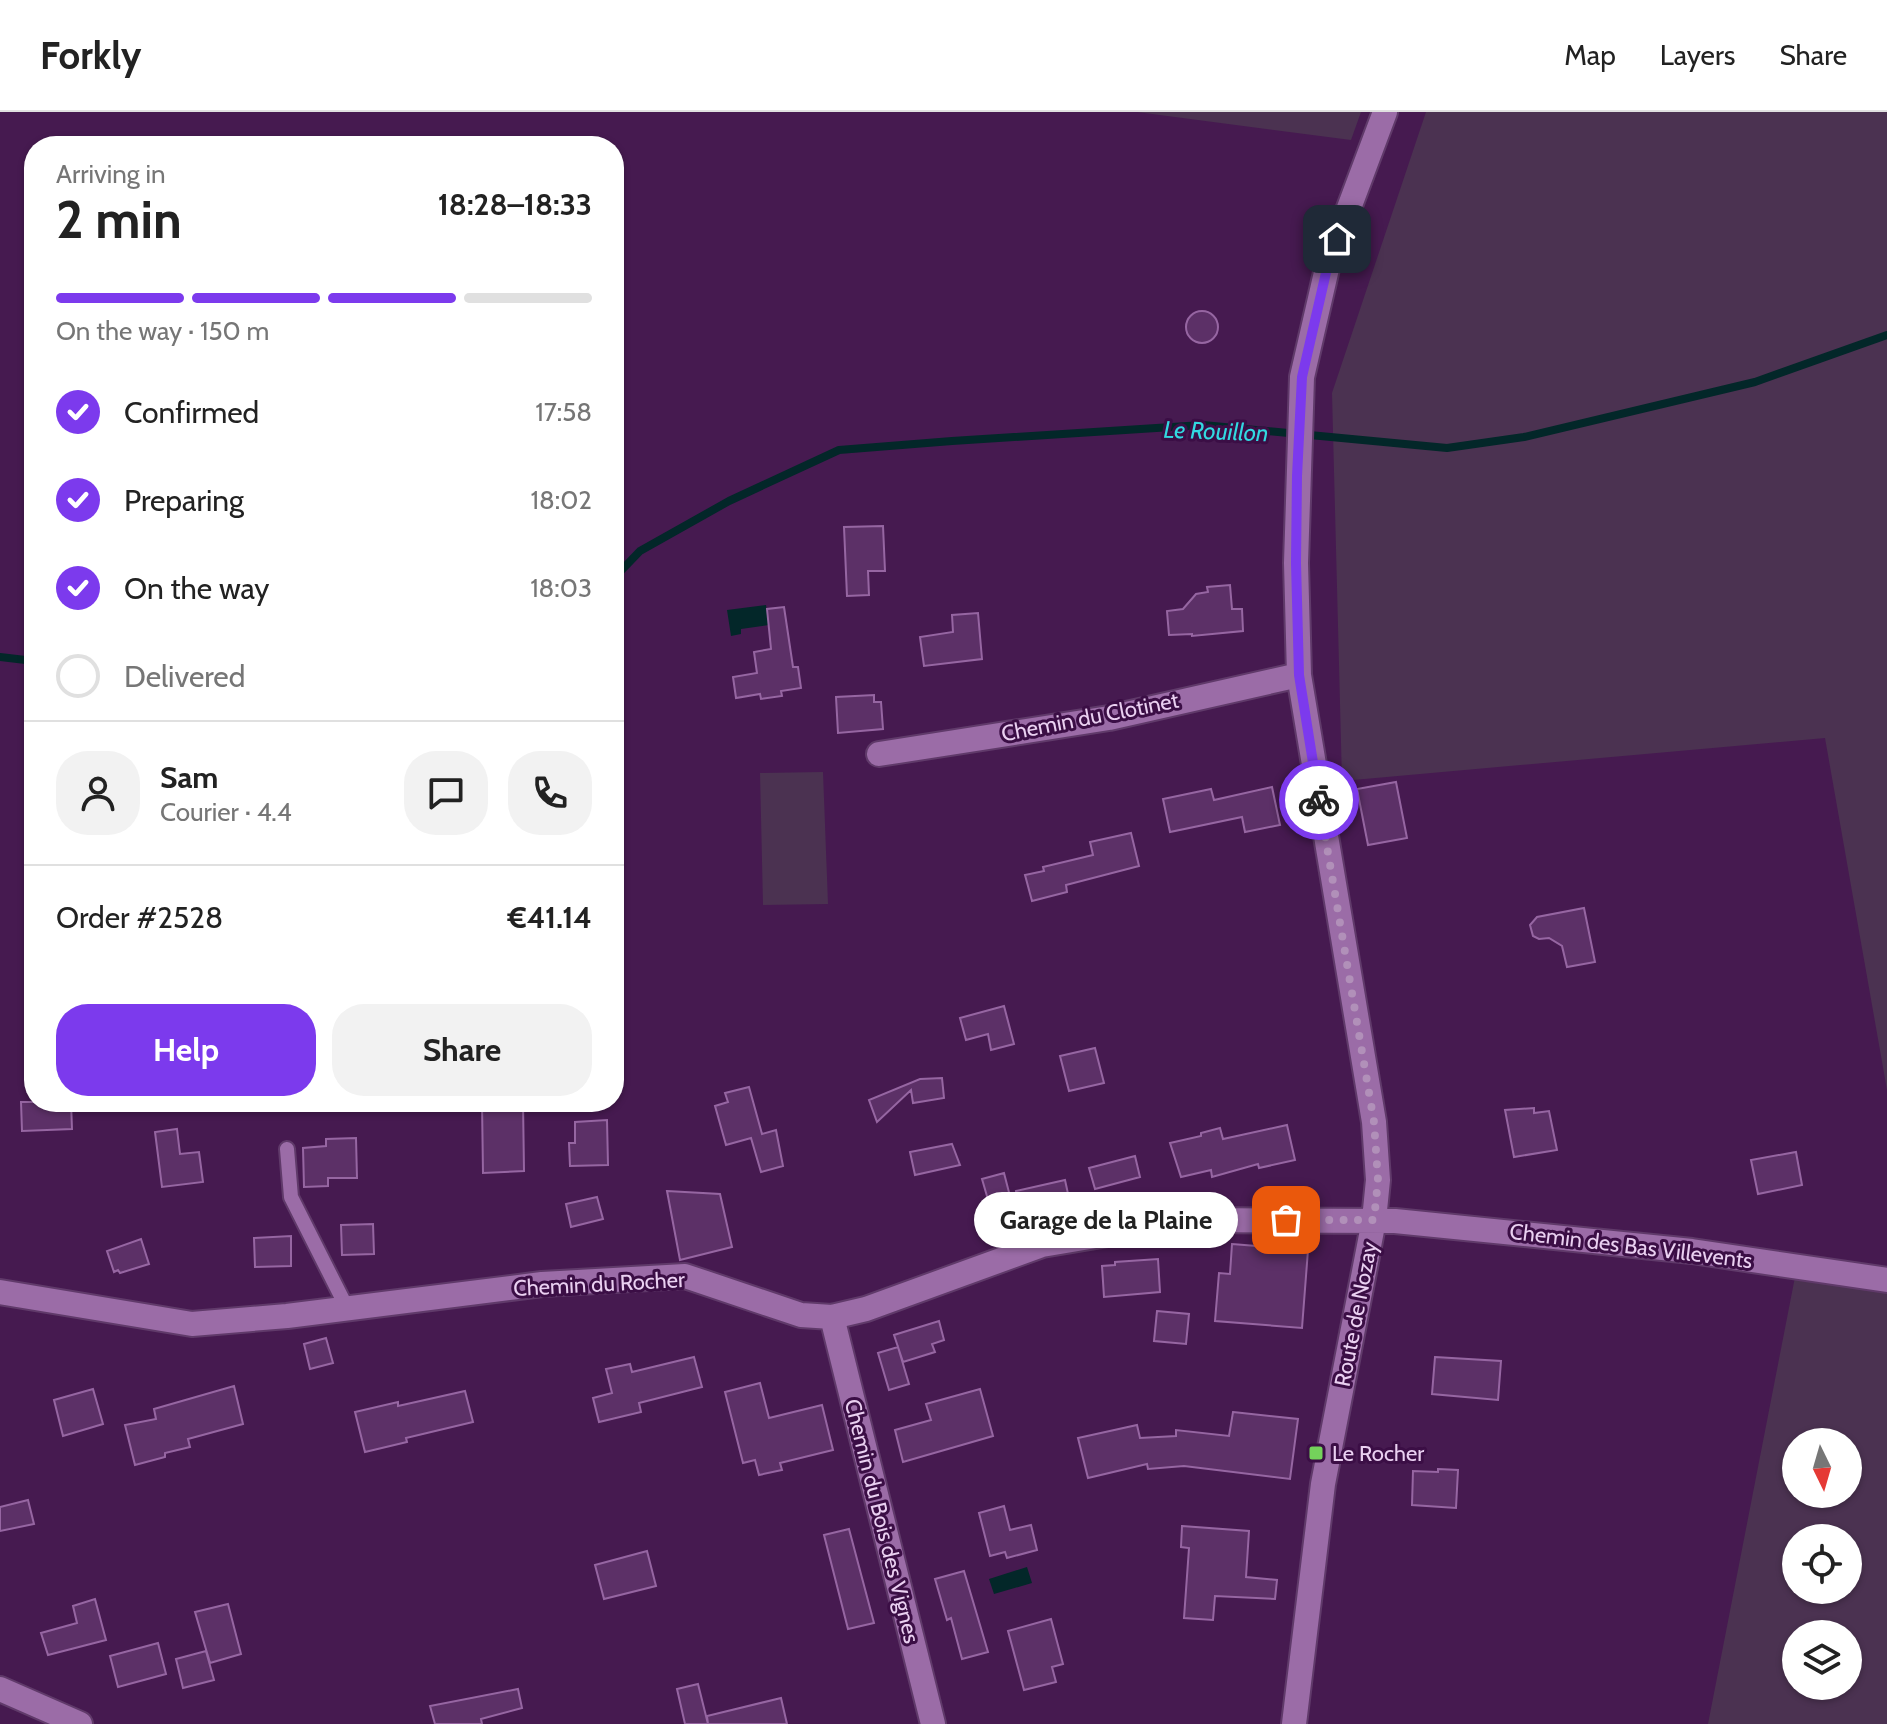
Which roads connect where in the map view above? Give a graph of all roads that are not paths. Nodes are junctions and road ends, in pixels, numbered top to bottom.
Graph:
1 (1385, 112) edge
2 (1299, 675) junction
3 (879, 754) dead end
4 (287, 1149) dead end
5 (1374, 1220) junction
6 (1887, 1280) edge
7 (0, 1292) edge
8 (347, 1308) junction
9 (832, 1317) junction
10 (0, 1689) edge
11 (80, 1724) edge
12 (933, 1724) edge
13 (1294, 1724) edge

1 - 2 street, Route de Nozay
2 - 3 street, Chemin du Clotinet
2 - 5 street, Route de Nozay
4 - 8 lane
5 - 6 street, Chemin des Bas Villevents
5 - 9 street, Chemin du Rocher
5 - 13 street, Route de Nozay
7 - 8 street, Chemin du Rocher
8 - 9 street, Chemin du Rocher
9 - 12 street, Chemin du Bois des Vignes
10 - 11 street

